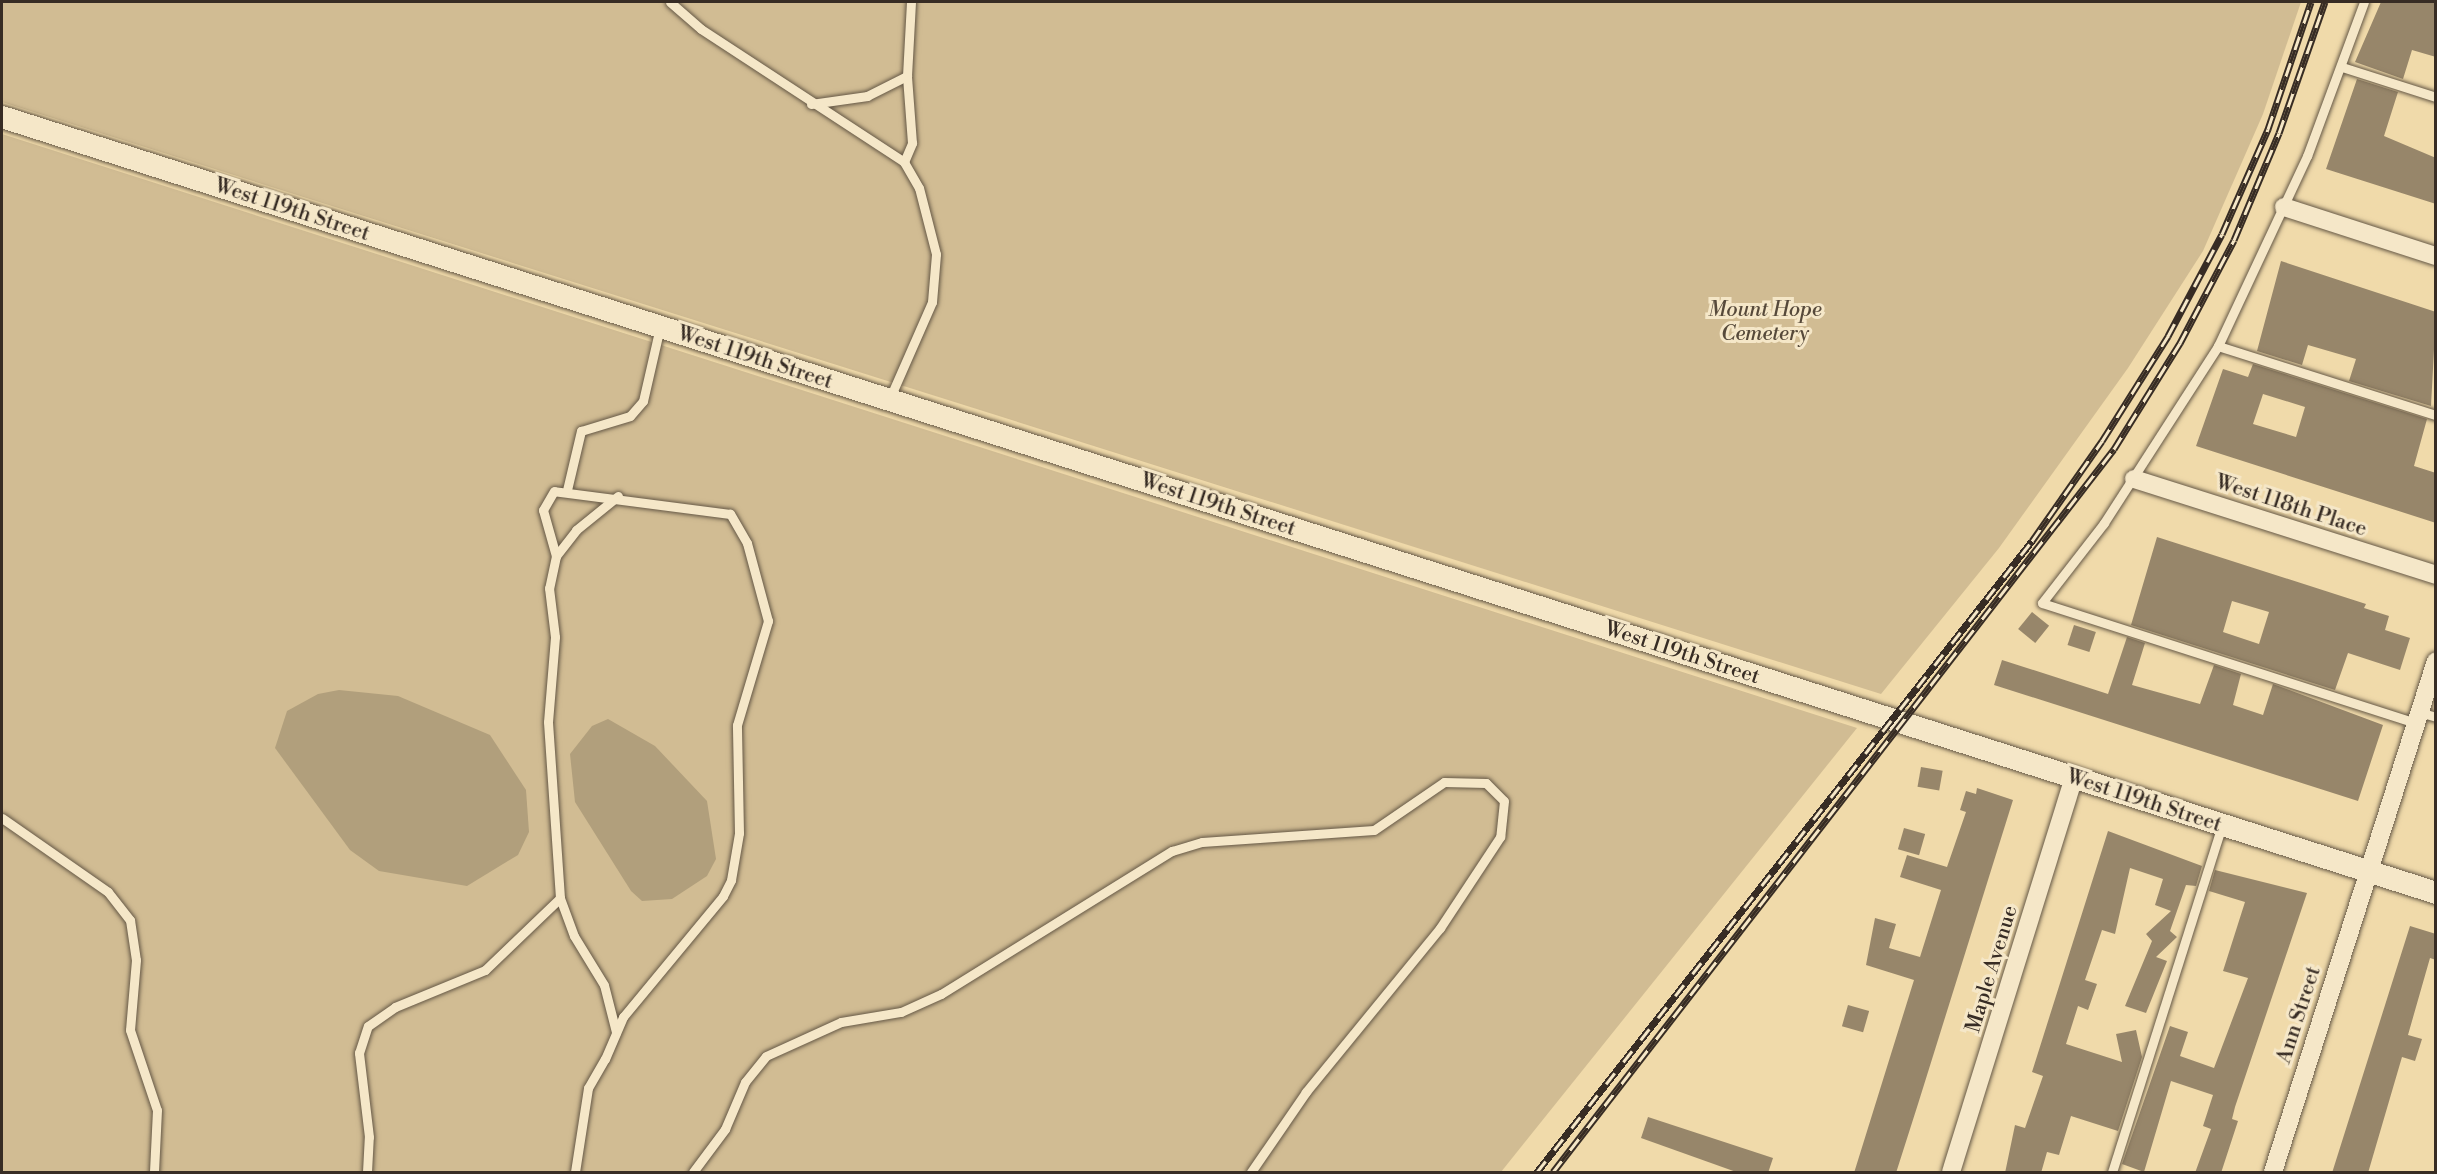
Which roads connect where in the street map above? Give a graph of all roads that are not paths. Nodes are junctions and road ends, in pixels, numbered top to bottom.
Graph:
1 (670, 2) edge
2 (911, 2) edge
3 (2364, 2) edge
4 (2342, 67) junction
5 (907, 75) junction
6 (2436, 97) edge
7 (811, 104) junction
8 (2, 117) edge
9 (904, 162) junction
10 (2284, 207) junction
11 (2436, 256) edge
12 (660, 327) junction
13 (2218, 346) junction
14 (889, 400) junction
15 (2436, 415) edge
16 (2134, 479) junction
17 (567, 490) junction
18 (618, 496) junction
19 (556, 555) junction
20 (2436, 575) edge
21 (2436, 661) edge
22 (2424, 717) edge
23 (2074, 778) junction
24 (2, 818) edge
25 (2222, 826) junction
26 (2368, 872) junction
27 (2436, 893) edge
28 (560, 898) junction
29 (616, 1032) junction
30 (154, 1173) edge
31 (367, 1173) edge
32 (575, 1173) edge
33 (693, 1173) edge
34 (1251, 1173) edge
35 (1951, 1173) edge
36 (2112, 1173) edge
37 (2273, 1173) edge

1 - 7 lane
2 - 5 lane
3 - 4 lane
4 - 6 lane
4 - 10 lane
5 - 7 lane
5 - 9 lane
7 - 9 lane
8 - 12 street, West 119th Street
9 - 14 lane
10 - 11 street
10 - 13 lane
12 - 14 street, West 119th Street
12 - 17 lane
13 - 15 lane
13 - 16 lane
14 - 23 street, West 119th Street
16 - 20 street, West 118th Place
16 - 22 lane
17 - 18 lane
17 - 19 lane
18 - 19 lane
18 - 29 lane
19 - 28 lane
21 - 22 street, Ann Street
22 - 26 street, Ann Street
23 - 25 street, West 119th Street
23 - 35 street, Maple Avenue
24 - 30 lane
25 - 26 street, West 119th Street
25 - 36 lane
26 - 27 street, West 119th Street
26 - 37 street, Ann Street
28 - 29 lane
28 - 31 lane
29 - 32 lane
33 - 34 lane

